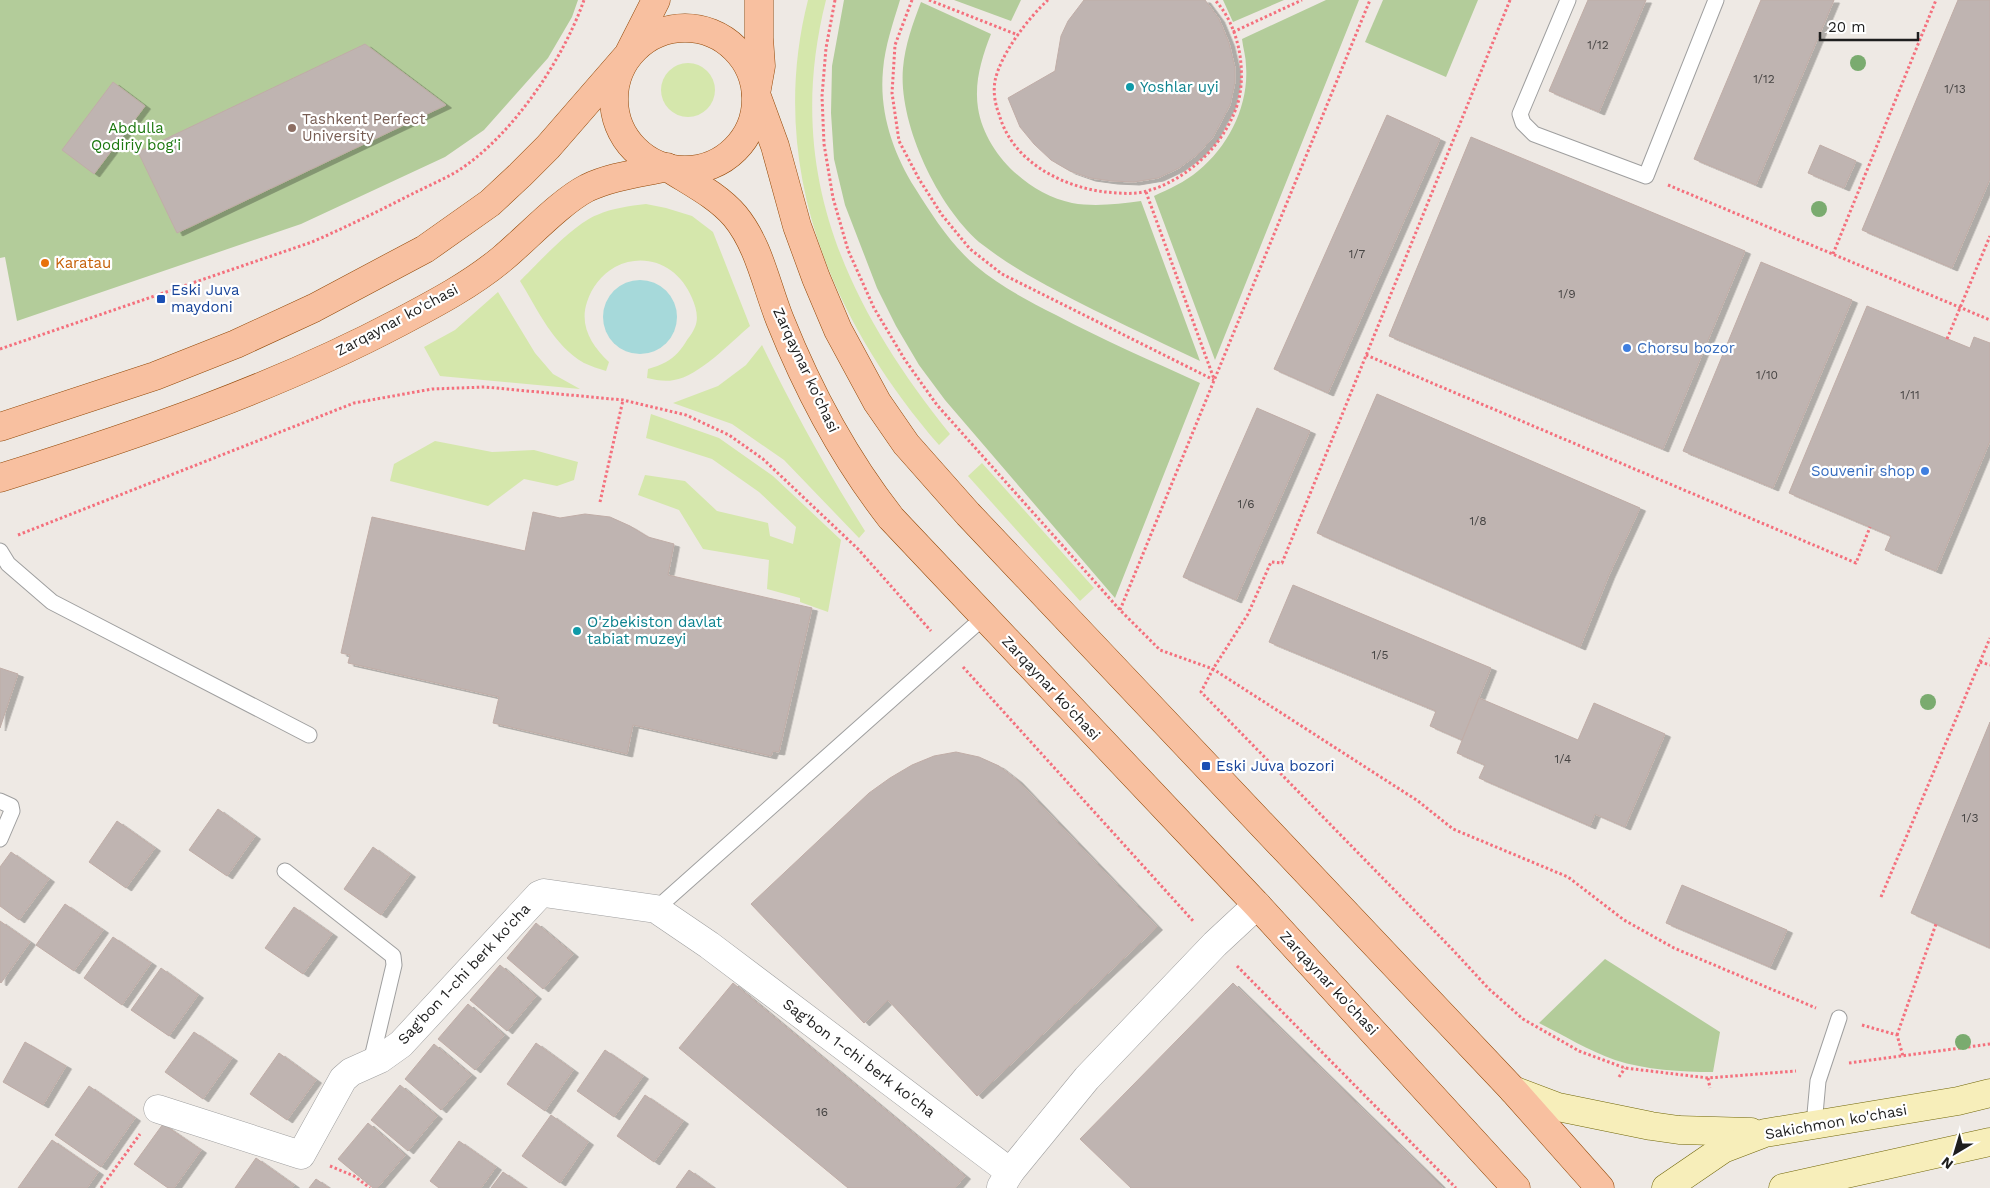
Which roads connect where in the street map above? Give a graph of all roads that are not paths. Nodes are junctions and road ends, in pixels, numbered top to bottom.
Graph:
1 (656, 0) edge
2 (759, 0) edge
3 (1568, 0) edge
4 (1716, 0) edge
5 (628, 55) junction
6 (756, 94) junction
7 (667, 167) junction
8 (0, 427) edge
9 (0, 478) edge
10 (4, 545) edge
11 (984, 617) junction
12 (309, 736) dead end
13 (0, 801) edge
14 (0, 839) edge
15 (284, 871) dead end
16 (1257, 905) junction
17 (656, 909) junction
18 (1839, 1018) road end
19 (371, 1062) junction
20 (1513, 1090) junction
21 (1990, 1093) edge
22 (158, 1109) road end
23 (1814, 1125) junction
24 (1765, 1133) junction
25 (1990, 1142) edge
26 (1005, 1180) edge
27 (1516, 1188) edge
28 (1600, 1188) edge
29 (1666, 1188) edge
30 (1783, 1188) edge

1 - 5 main road
2 - 6 main road
3 - 4 lane
5 - 6 main road
5 - 7 main road
5 - 8 main road
6 - 7 main road
6 - 20 main road
7 - 9 main road, Zarqaynar ko'chasi
7 - 11 main road, Zarqaynar ko'chasi
10 - 12 lane
11 - 16 main road, Zarqaynar ko'chasi
11 - 17 lane
13 - 14 lane
15 - 19 lane
16 - 26 street
16 - 27 main road, Zarqaynar ko'chasi
17 - 19 street, Sag'bon 1-chi berk ko'cha
17 - 26 street, Sag'bon 1-chi berk ko'cha
18 - 23 lane
19 - 22 street, Sag'bon 1-chi berk ko'cha
20 - 24 main road
20 - 28 main road
21 - 23 main road, Sakichmon ko'chasi
23 - 24 main road, Sakichmon ko'chasi
24 - 29 main road, Sakichmon ko'chasi
25 - 30 main road

